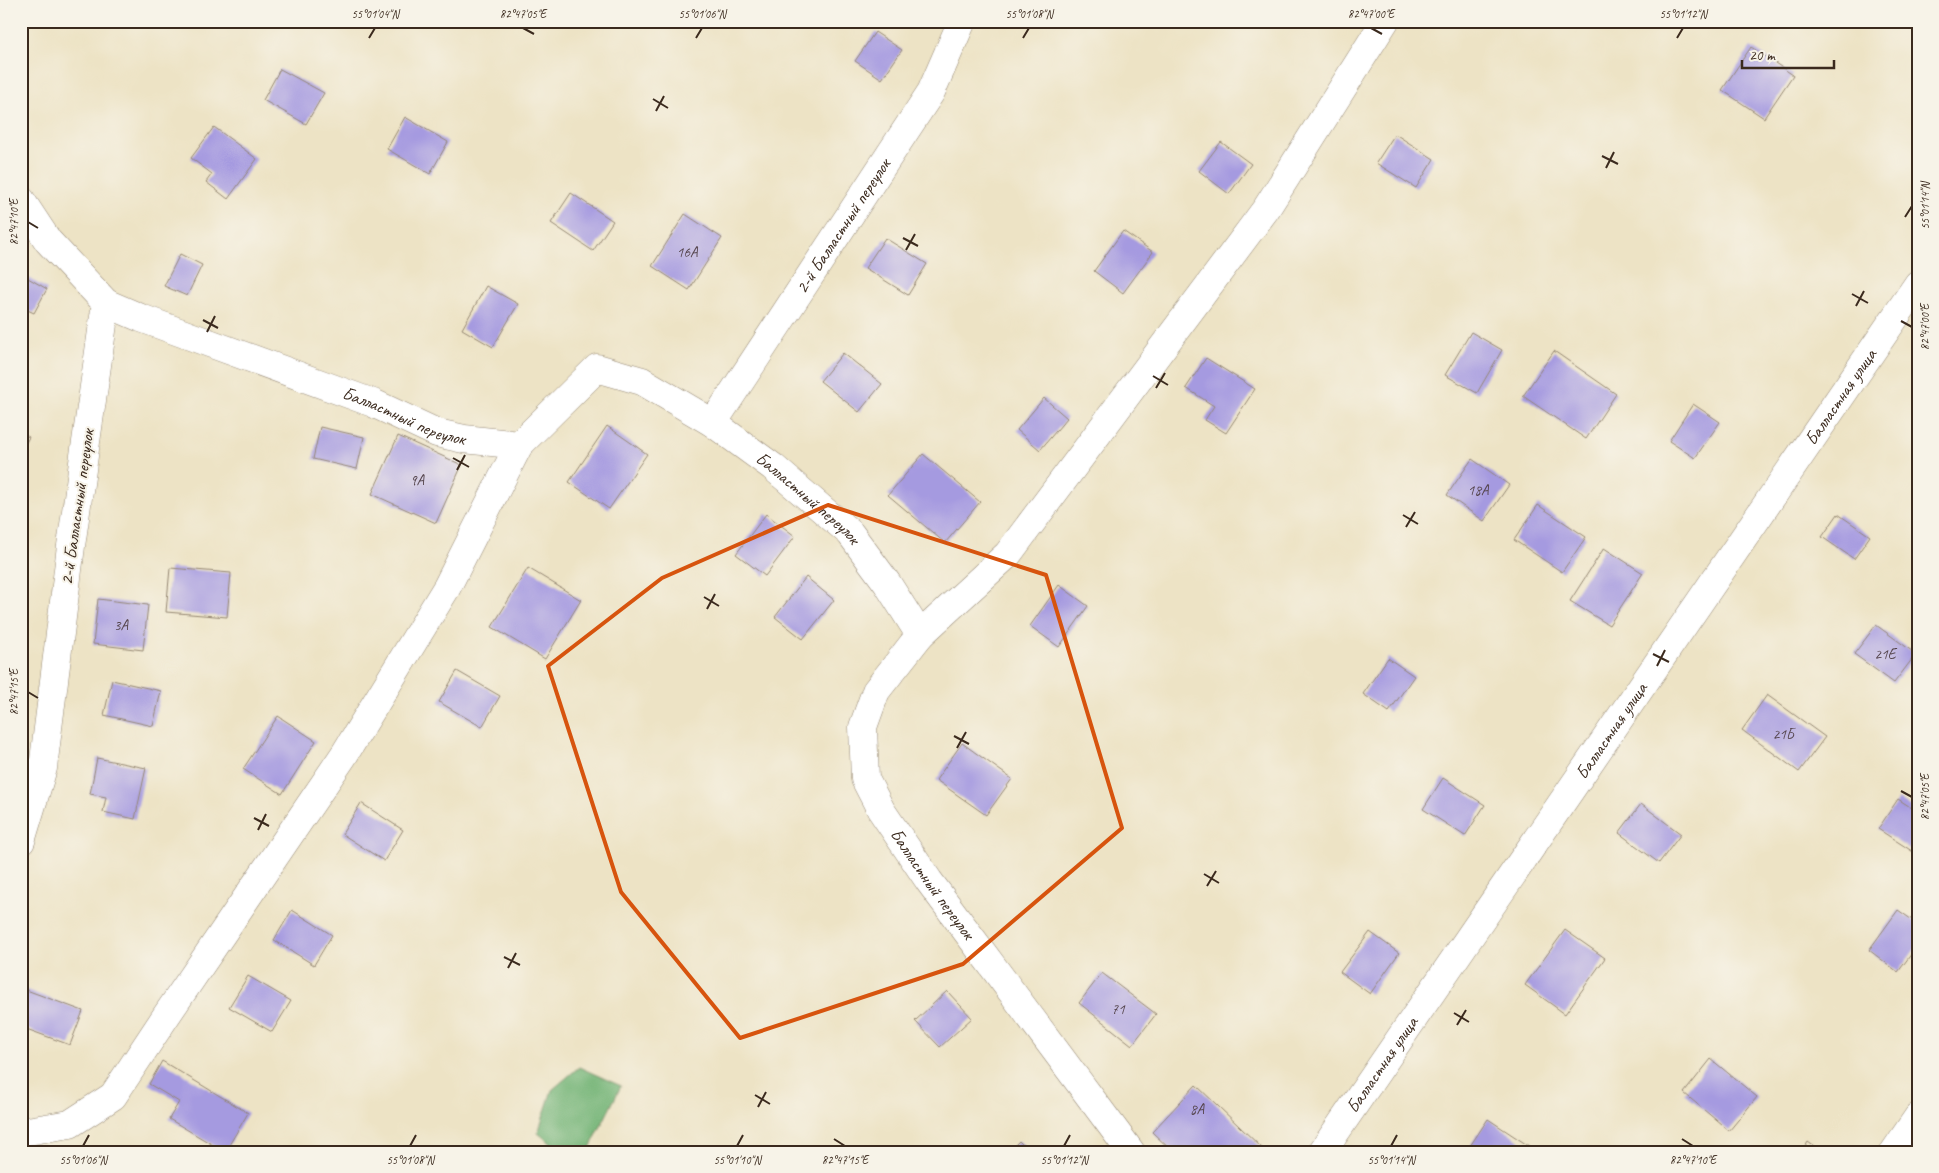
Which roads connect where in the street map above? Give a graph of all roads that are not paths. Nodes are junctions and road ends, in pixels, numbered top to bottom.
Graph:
1 (962, 21) edge
2 (1385, 21) edge
3 (21, 200) edge
4 (1918, 284) edge
5 (106, 303) junction
6 (713, 423) junction
7 (519, 445) junction
8 (920, 635) junction
9 (21, 841) edge
10 (1918, 1117) edge
11 (21, 1132) edge
12 (1131, 1152) edge
13 (1322, 1152) edge
14 (1894, 1152) edge

1 - 6 street, 2-й Балластный переулок
2 - 8 street
3 - 5 street
4 - 13 street, Балластная улица
5 - 7 street, Балластный переулок
5 - 9 street, 2-й Балластный переулок
6 - 7 street, Балластный переулок
6 - 8 street, Балластный переулок
7 - 11 street
8 - 12 street, Балластный переулок
10 - 14 street

